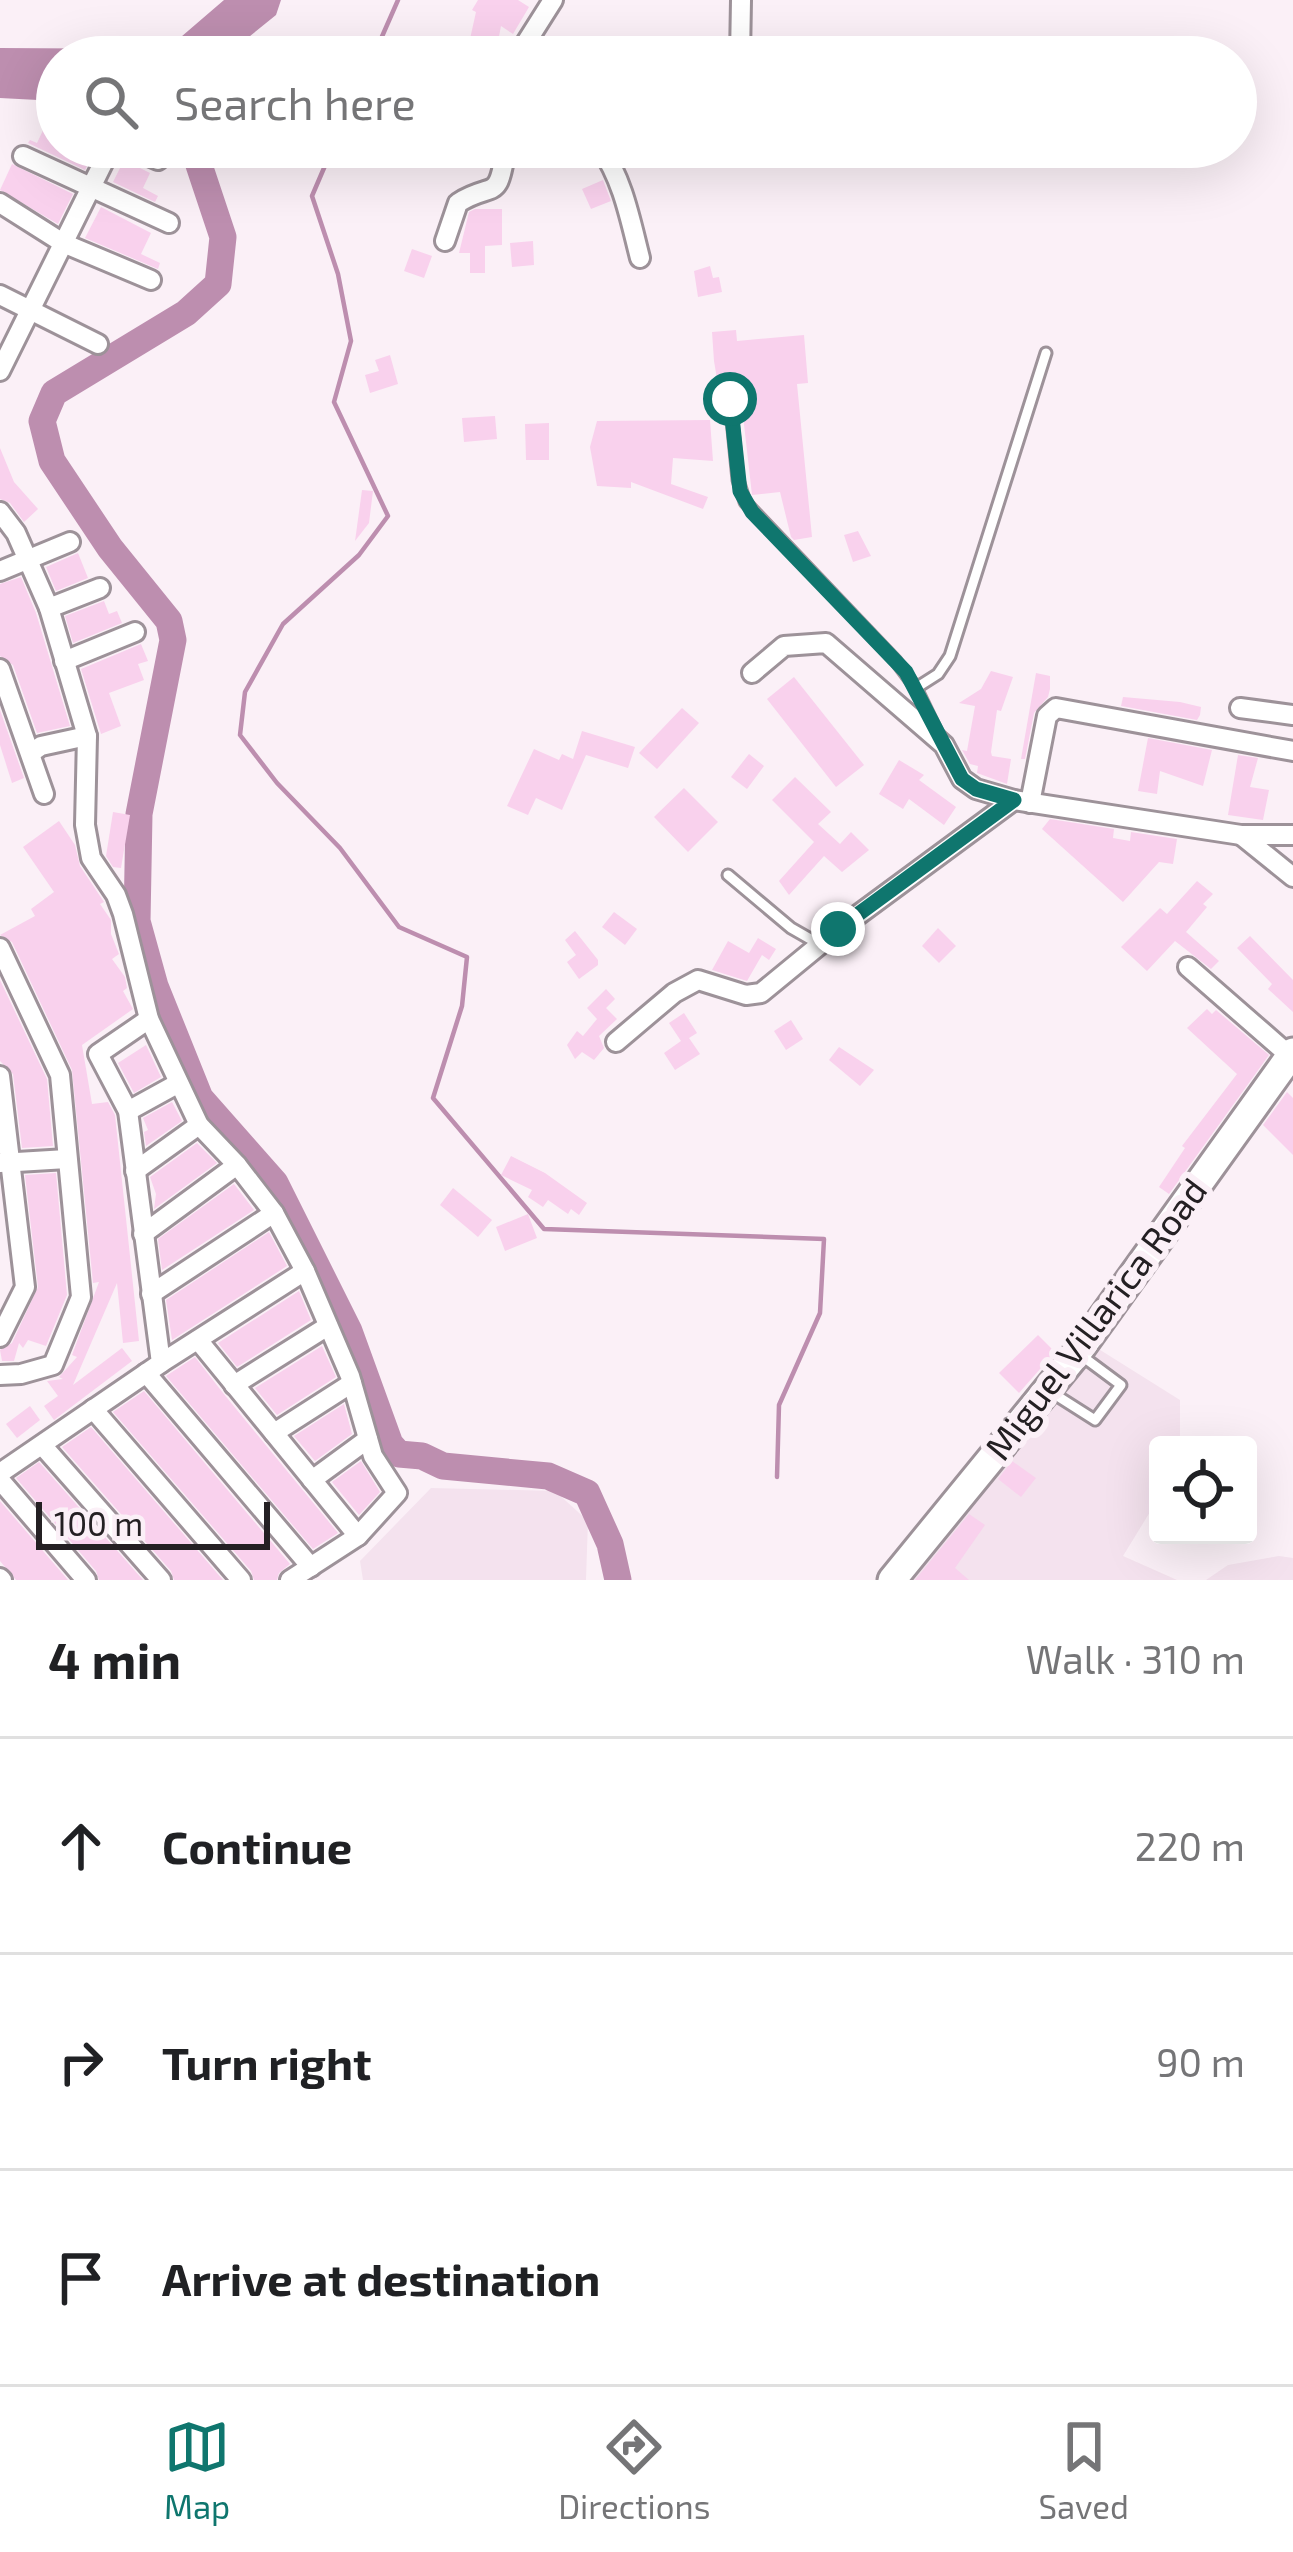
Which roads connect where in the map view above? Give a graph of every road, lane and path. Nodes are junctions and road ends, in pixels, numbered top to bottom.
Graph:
1 (553, 0) edge
2 (741, 0) edge
3 (530, 36) edge
4 (740, 36) edge
5 (23, 156) dead end
6 (36, 163) edge
7 (47, 168) edge
8 (101, 168) edge
9 (501, 168) edge
10 (611, 168) edge
11 (90, 190) junction
12 (0, 203) edge
13 (169, 224) dead end
14 (446, 242) dead end
15 (63, 243) junction
16 (640, 258) dead end
17 (151, 280) dead end
18 (0, 295) edge
19 (27, 309) junction
20 (98, 344) dead end
21 (1046, 353) dead end
22 (0, 371) edge
23 (730, 399) dead end
24 (0, 512) edge
25 (70, 542) dead end
26 (29, 558) junction
27 (0, 571) edge
28 (100, 588) dead end
29 (49, 608) junction
30 (135, 632) dead end
31 (64, 661) junction
32 (0, 669) edge
33 (752, 673) dead end
34 (916, 688) junction
35 (1240, 708) dead end
36 (1293, 715) edge
37 (87, 736) junction
38 (944, 745) junction
39 (1293, 751) edge
40 (31, 753) junction
41 (44, 794) dead end
42 (1022, 802) junction
43 (1241, 835) junction
44 (1293, 835) edge
45 (728, 875) dead end
46 (1293, 877) edge
47 (819, 944) junction
48 (0, 948) edge
49 (1188, 967) dead end
50 (149, 1019) junction
51 (616, 1042) dead end
52 (1291, 1054) edge
53 (0, 1076) edge
54 (177, 1084) junction
55 (128, 1112) junction
56 (199, 1125) junction
57 (67, 1159) junction
58 (5, 1162) edge
59 (237, 1165) junction
60 (135, 1171) junction
61 (274, 1214) junction
62 (143, 1234) junction
63 (304, 1271) junction
64 (152, 1294) junction
65 (328, 1326) junction
66 (0, 1337) edge
67 (198, 1340) junction
68 (1078, 1352) junction
69 (153, 1368) junction
70 (0, 1375) edge
71 (352, 1383) junction
72 (234, 1384) junction
73 (1047, 1390) junction
74 (94, 1409) junction
75 (274, 1433) junction
76 (368, 1439) junction
77 (42, 1444) junction
78 (0, 1477) edge
79 (312, 1480) junction
80 (358, 1536) junction
81 (310, 1567) junction
82 (86, 1580) edge
83 (161, 1580) edge
84 (242, 1580) edge
85 (290, 1580) edge
86 (892, 1580) edge

1 - 3 street
2 - 4 street
5 - 6 street
7 - 11 street
8 - 11 street
9 - 14 street
10 - 16 street
11 - 13 street
11 - 15 street
12 - 15 street
15 - 17 street
15 - 19 street
18 - 19 street
19 - 20 street
19 - 22 street
21 - 34 lane
23 - 34 lane
24 - 26 street
25 - 26 street
26 - 27 street
26 - 29 street
28 - 29 street
29 - 31 street
30 - 31 street
31 - 37 street
32 - 40 street
33 - 38 street
34 - 38 lane
35 - 36 street
37 - 40 street
37 - 50 street
38 - 42 street
39 - 42 street
40 - 41 street
42 - 43 street
42 - 47 street
43 - 44 street
43 - 46 street
45 - 47 lane
47 - 51 street
48 - 57 street
49 - 52 street
50 - 54 street
50 - 55 street
52 - 68 main road, Miguel Villarica Road
53 - 58 street
54 - 55 street
54 - 56 street
55 - 60 street
56 - 59 street
56 - 60 street
57 - 58 street
57 - 70 street
58 - 66 street
59 - 61 street
59 - 62 street
60 - 62 street
61 - 63 street
61 - 64 street
62 - 64 street
63 - 65 street
63 - 67 street
64 - 69 street
65 - 71 street
65 - 72 street
67 - 69 street
67 - 72 street
68 - 73 main road, Miguel Villarica Road
68 - 73 lane
69 - 74 street
69 - 81 street
71 - 75 street
71 - 76 street
72 - 75 street
73 - 86 main road, Miguel Villarica Road
74 - 77 street
74 - 84 street
75 - 79 street
76 - 79 street
76 - 80 street
77 - 78 street
77 - 83 street
78 - 82 street
79 - 80 street
80 - 81 street
81 - 85 street

